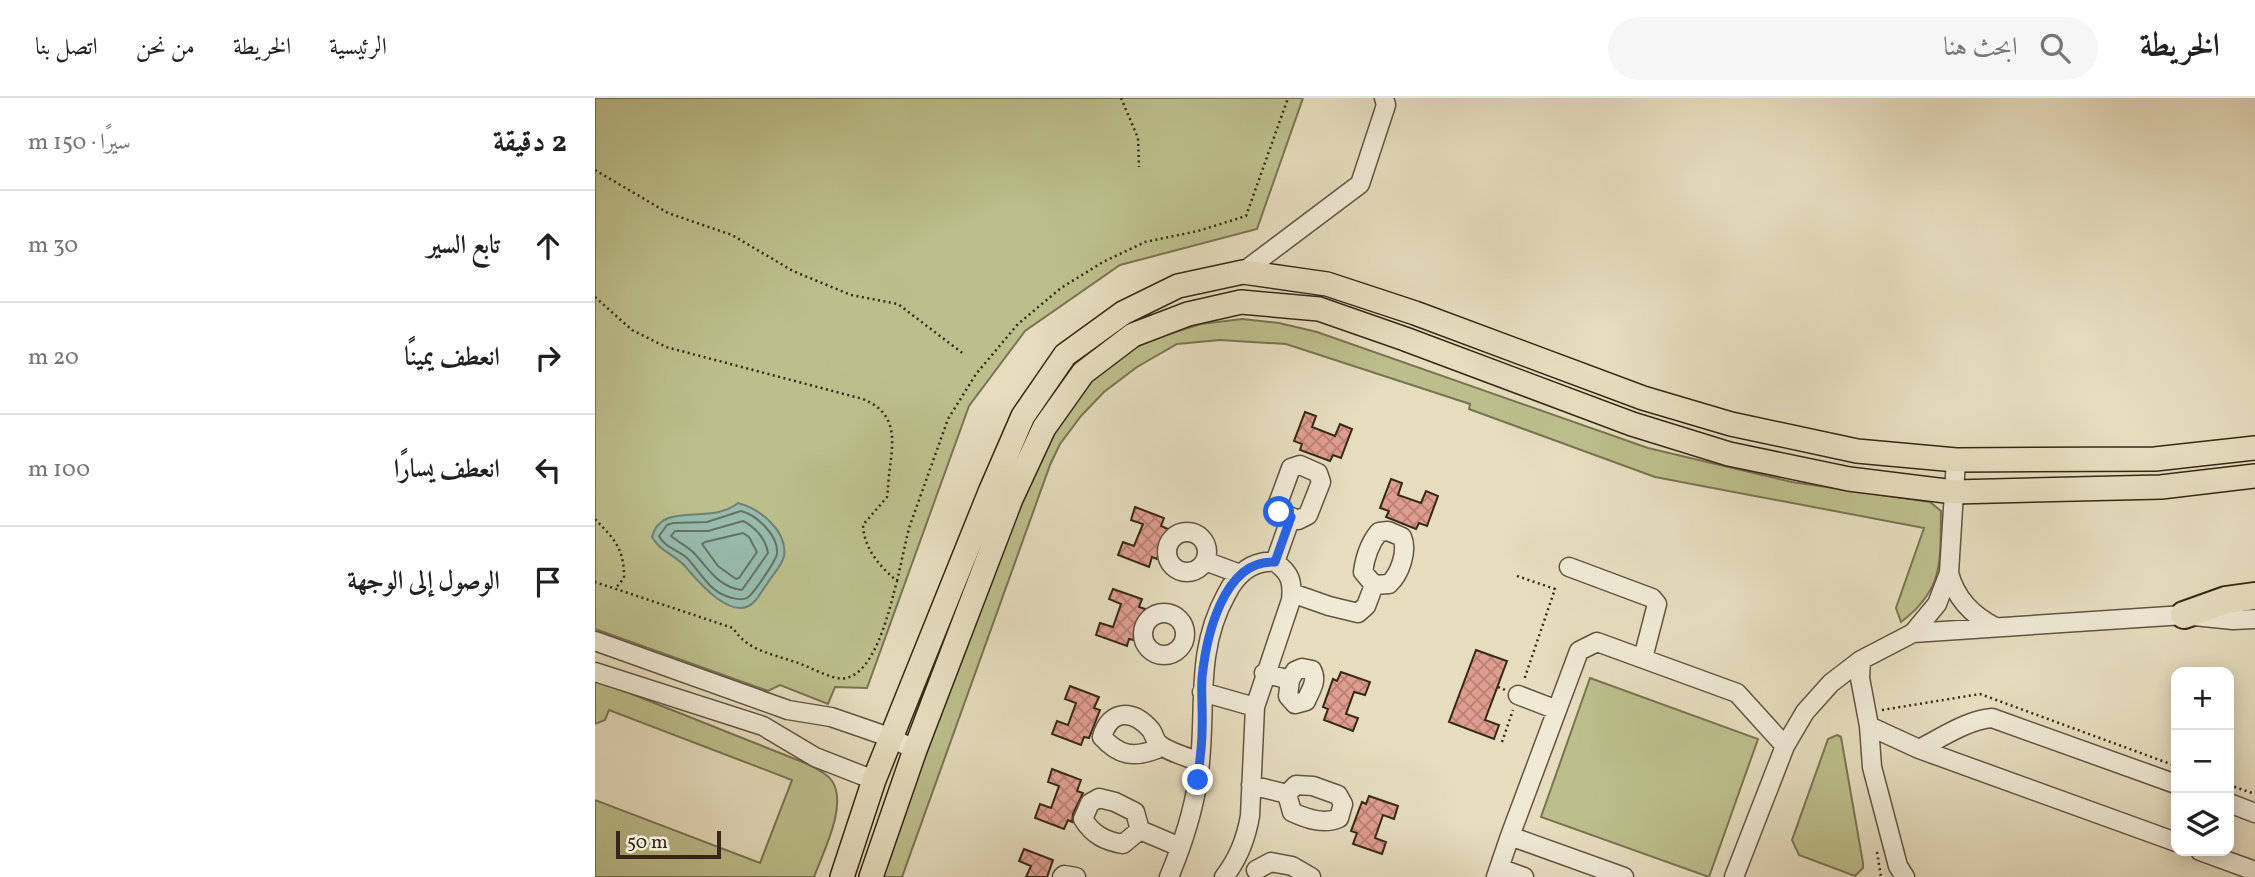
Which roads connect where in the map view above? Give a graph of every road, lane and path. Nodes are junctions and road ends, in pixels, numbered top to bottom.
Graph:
1 (1121, 98) edge
2 (1288, 98) edge
3 (1384, 98) edge
4 (1139, 167) dead end
5 (595, 170) edge
6 (1243, 272) junction
7 (595, 297) edge
8 (965, 355) dead end
9 (2255, 449) edge
10 (1956, 460) junction
11 (2255, 476) edge
12 (1954, 492) junction
13 (1291, 517) dead end
14 (595, 519) edge
15 (1205, 561) dead end
16 (1275, 562) junction
17 (1569, 567) dead end
18 (1949, 573) junction
19 (1240, 574) junction
20 (1517, 576) dead end
21 (897, 580) junction
22 (595, 582) edge
23 (1374, 585) dead end
24 (615, 589) junction
25 (1291, 593) junction
26 (2255, 596) edge
27 (2185, 615) junction
28 (2255, 619) edge
29 (1995, 628) junction
30 (1913, 633) junction
31 (1185, 641) dead end
32 (595, 642) edge
33 (1206, 646) junction
34 (1643, 658) junction
35 (1861, 660) junction
36 (595, 672) edge
37 (1264, 673) junction
38 (1290, 680) dead end
39 (1202, 692) junction
40 (1518, 695) junction
41 (1255, 707) junction
42 (788, 710) junction
43 (1557, 710) junction
44 (763, 726) junction
45 (1869, 726) junction
46 (892, 738) junction
47 (1502, 742) dead end
48 (1159, 744) dead end
49 (1785, 746) junction
50 (1919, 749) junction
51 (915, 750) junction
52 (1200, 762) junction
53 (874, 780) junction
54 (2171, 782) edge
55 (1251, 785) junction
56 (2234, 787) edge
57 (1287, 794) dead end
58 (2255, 794) edge
59 (2234, 805) edge
60 (2255, 813) edge
61 (1140, 830) dead end
62 (1510, 836) junction
63 (2171, 840) edge
64 (1180, 847) junction
65 (2214, 856) edge
66 (1229, 870) edge
67 (2255, 871) edge
68 (1497, 872) edge
69 (1257, 874) edge
70 (842, 877) edge
71 (871, 877) edge
72 (1062, 877) edge
73 (1076, 877) edge
74 (1168, 877) edge
75 (1311, 877) edge
76 (1524, 877) edge
77 (1623, 877) edge
78 (1734, 877) edge
79 (1905, 877) edge

1 - 4 path
2 - 21 path
3 - 6 street
5 - 8 path
6 - 10 main road
6 - 46 main road
7 - 21 path
9 - 10 main road
10 - 12 street
11 - 12 main road
12 - 18 street
12 - 51 main road
13 - 16 street
14 - 24 path
15 - 19 street
16 - 19 street
16 - 25 street
17 - 34 street
18 - 29 street
18 - 30 street
19 - 33 street
20 - 40 path
21 - 24 path
22 - 24 path
23 - 25 street
25 - 37 street
26 - 27 highway
27 - 28 street
27 - 29 street
29 - 30 street
30 - 35 street
31 - 33 street
32 - 42 street
33 - 39 street
34 - 43 street
34 - 49 street
35 - 45 street
35 - 49 street
36 - 44 street
37 - 38 street
37 - 41 street
39 - 41 street
39 - 52 street
40 - 43 street
40 - 47 path
41 - 55 street
42 - 44 street
42 - 46 street
43 - 62 street
44 - 53 street
45 - 50 street
45 - 79 street
46 - 51 street
46 - 53 main road
48 - 52 street
49 - 78 street
50 - 54 street
50 - 63 street
51 - 71 main road
52 - 64 street
53 - 70 main road
55 - 57 street
55 - 66 street
56 - 58 path
59 - 60 street
61 - 64 street
62 - 68 street
62 - 77 street
64 - 74 street
65 - 67 street
66 - 69 street
68 - 76 street
69 - 75 street
72 - 73 street

